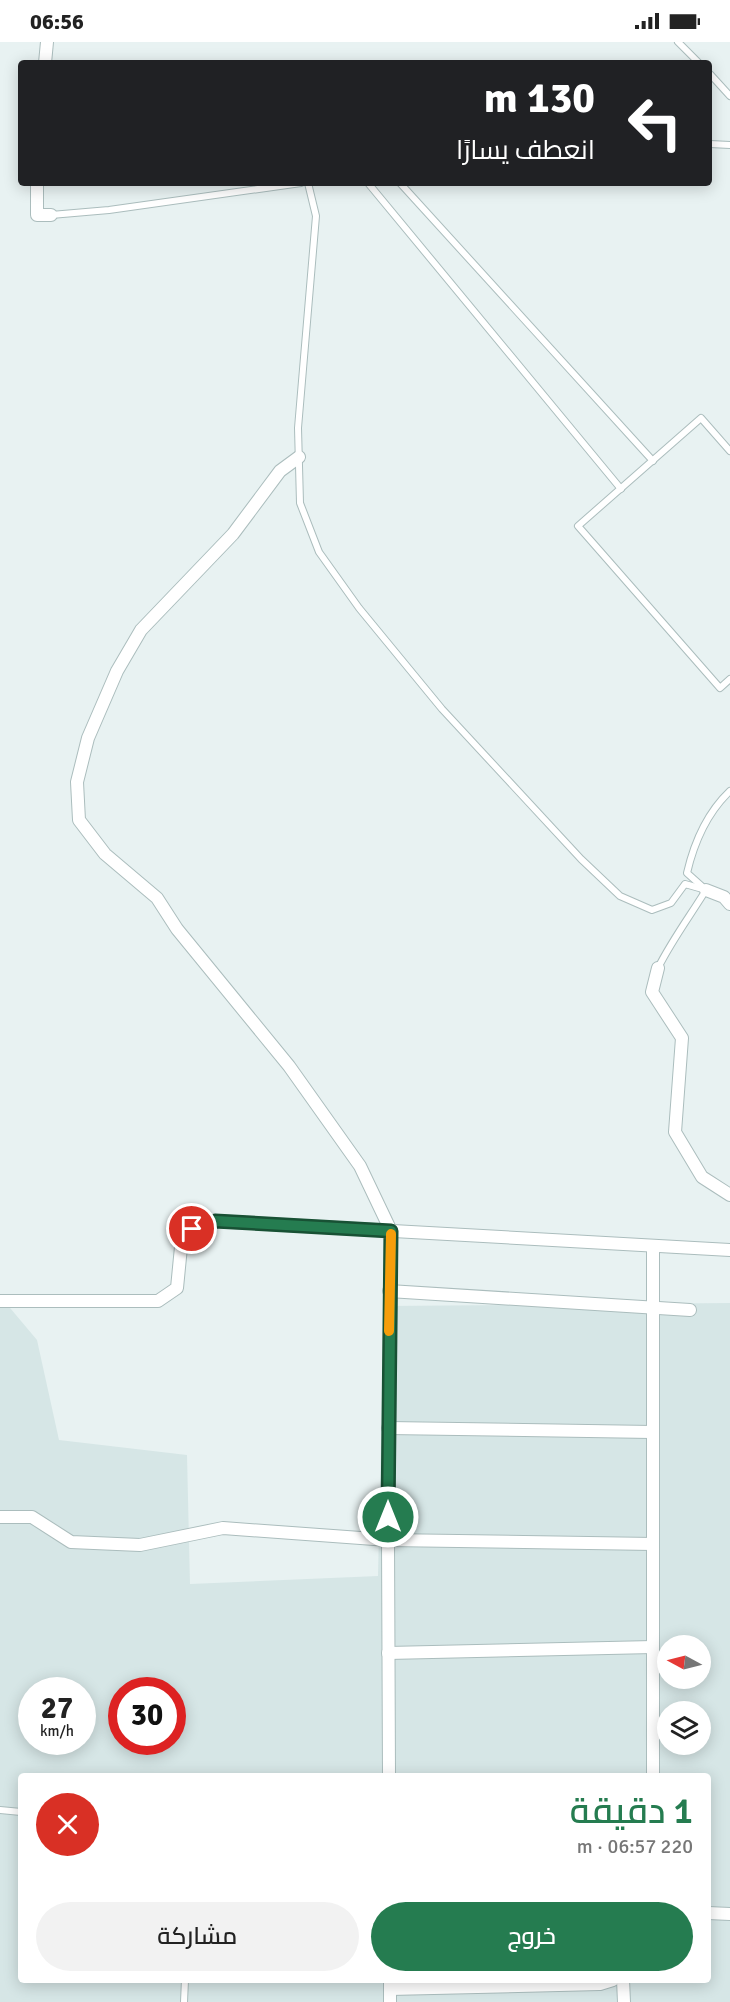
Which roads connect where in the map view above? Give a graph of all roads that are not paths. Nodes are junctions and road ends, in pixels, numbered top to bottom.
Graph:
1 (47, 42) edge
2 (678, 42) edge
3 (45, 60) edge
4 (696, 60) edge
5 (712, 76) edge
6 (730, 96) edge
7 (712, 144) edge
8 (730, 145) edge
9 (37, 186) edge
10 (280, 186) edge
11 (309, 186) edge
12 (370, 186) edge
13 (403, 186) edge
14 (51, 215) joint
15 (730, 451) edge
16 (299, 457) junction
17 (652, 461) junction
18 (621, 489) junction
19 (730, 679) edge
20 (730, 791) edge
21 (706, 890) junction
22 (730, 904) edge
23 (658, 968) joint
24 (730, 1195) edge
25 (391, 1231) junction
26 (653, 1246) junction
27 (730, 1250) edge
28 (389, 1291) junction
29 (0, 1301) edge
30 (652, 1309) junction
31 (690, 1310) dead end
32 (388, 1428) junction
33 (652, 1432) junction
34 (0, 1517) edge
35 (388, 1540) junction
36 (653, 1544) junction
37 (653, 1647) junction
38 (387, 1653) junction
39 (389, 1773) edge
40 (653, 1773) edge
41 (0, 1810) edge
42 (18, 1812) edge
43 (711, 1913) edge
44 (730, 1914) edge
45 (185, 1983) edge
46 (603, 1983) edge
47 (623, 1983) edge
48 (390, 1984) edge
49 (184, 2002) edge
50 (390, 2002) edge
51 (624, 2002) edge

1 - 3 street
2 - 4 lane
5 - 6 lane
7 - 8 lane
9 - 14 street
10 - 14 lane
11 - 16 lane
12 - 18 lane
13 - 17 lane
15 - 17 lane
16 - 21 lane
16 - 25 street
17 - 18 lane
18 - 19 lane
20 - 21 lane
21 - 22 street
21 - 23 lane
23 - 24 street
25 - 26 street
25 - 28 street
25 - 29 street
26 - 27 street
26 - 30 street
28 - 30 street
28 - 32 street
30 - 31 street
30 - 33 street
32 - 33 street
32 - 35 street
33 - 36 street
34 - 35 street
35 - 36 street
35 - 38 street
36 - 37 street
37 - 38 street
37 - 40 street
38 - 39 street
41 - 42 lane
43 - 44 street
45 - 49 lane
46 - 48 street
47 - 51 street
48 - 50 street

